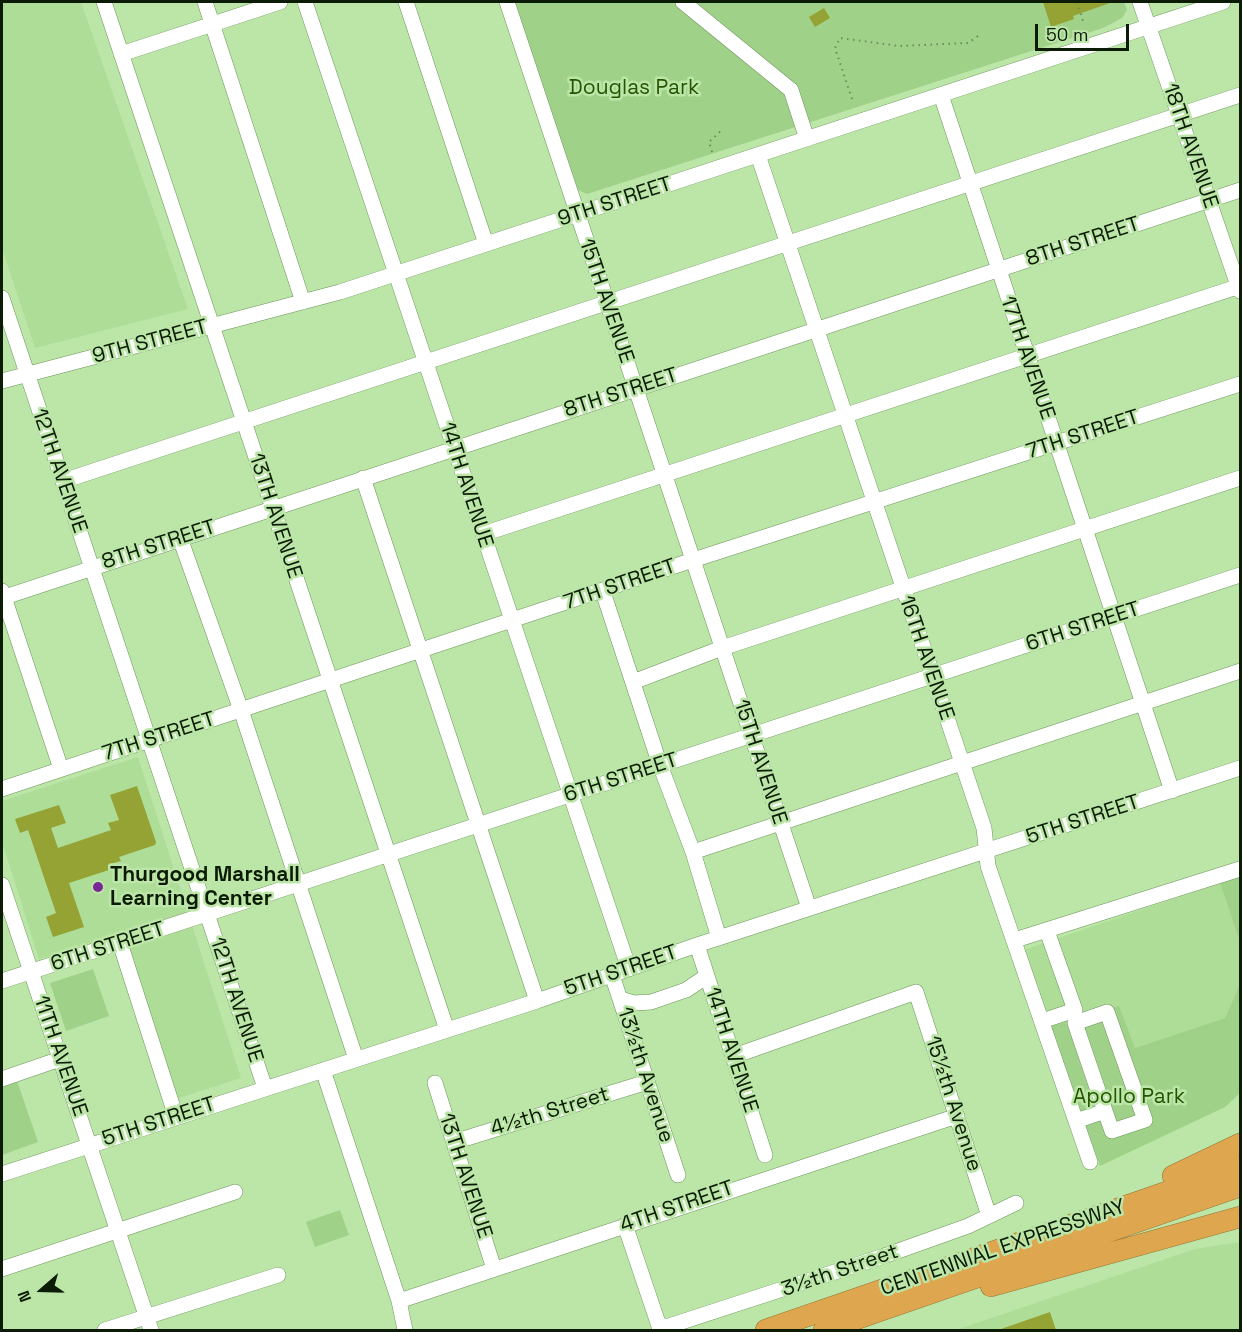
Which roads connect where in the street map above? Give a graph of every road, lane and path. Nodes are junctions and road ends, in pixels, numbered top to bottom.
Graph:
1 (104, 2) edge
2 (205, 2) edge
3 (280, 2) edge
4 (305, 2) edge
5 (406, 2) edge
6 (507, 2) edge
7 (683, 2) edge
8 (1077, 2) edge
9 (1140, 2) edge
10 (1223, 2) edge
11 (1084, 24) dead end
12 (213, 25) junction
13 (1149, 26) junction
14 (981, 34) dead end
15 (121, 54) junction
16 (941, 95) junction
17 (1240, 95) edge
18 (852, 99) dead end
19 (1179, 115) junction
20 (722, 130) dead end
21 (807, 139) junction
22 (712, 152) dead end
23 (758, 155) junction
24 (970, 185) junction
25 (1240, 190) edge
26 (1209, 200) junction
27 (576, 214) junction
28 (486, 244) junction
29 (787, 244) junction
30 (998, 270) junction
31 (395, 274) junction
32 (1240, 288) edge
33 (2, 298) edge
34 (303, 302) junction
35 (606, 305) junction
36 (212, 325) junction
37 (816, 330) junction
38 (1026, 357) junction
39 (425, 364) junction
40 (27, 375) junction
41 (2, 381) edge
42 (1240, 384) edge
43 (635, 388) junction
44 (846, 416) junction
45 (244, 423) junction
46 (1056, 444) junction
47 (455, 449) junction
48 (664, 476) junction
49 (363, 478) junction
50 (1240, 478) edge
51 (63, 481) junction
52 (875, 503) junction
53 (272, 507) junction
54 (1086, 530) junction
55 (483, 534) junction
56 (180, 538) junction
57 (693, 560) junction
58 (91, 567) junction
59 (1240, 575) edge
60 (902, 590) junction
61 (603, 592) junction
62 (2, 595) edge
63 (1115, 616) junction
64 (511, 621) junction
65 (722, 648) junction
66 (421, 651) junction
67 (1240, 671) edge
68 (932, 677) junction
69 (330, 682) junction
70 (633, 682) junction
71 (1143, 703) junction
72 (241, 710) junction
73 (751, 735) junction
74 (148, 740) junction
75 (660, 765) junction
76 (962, 765) junction
77 (1240, 768) edge
78 (61, 769) junction
79 (2, 789) edge
80 (1172, 790) junction
81 (570, 795) junction
82 (780, 822) junction
83 (480, 826) junction
84 (693, 852) junction
85 (987, 852) junction
86 (388, 855) junction
87 (1240, 869) edge
88 (299, 885) junction
89 (2, 886) edge
90 (809, 908) junction
91 (208, 915) junction
92 (1047, 931) junction
93 (719, 938) junction
94 (1015, 940) junction
95 (120, 943) junction
96 (697, 945) junction
97 (628, 969) junction
98 (32, 972) junction
99 (612, 975) junction
100 (707, 976) junction
101 (2, 981) edge
102 (620, 999) junction
103 (537, 1001) junction
104 (1041, 1021) junction
105 (447, 1030) junction
106 (734, 1056) junction
107 (60, 1059) junction
108 (356, 1059) junction
109 (323, 1070) junction
110 (2, 1079) edge
111 (646, 1082) junction
112 (435, 1083) dead end
113 (265, 1088) junction
114 (1105, 1111) junction
115 (957, 1116) junction
116 (176, 1117) junction
117 (1076, 1121) junction
118 (454, 1142) junction
119 (90, 1144) junction
120 (1240, 1144) edge
121 (765, 1155) dead end
122 (1090, 1162) dead end
123 (1240, 1167) edge
124 (2, 1174) edge
125 (678, 1175) dead end
126 (1240, 1186) edge
127 (235, 1192) dead end
128 (1016, 1203) dead end
129 (989, 1216) junction
130 (1240, 1218) edge
131 (625, 1225) junction
132 (119, 1232) junction
133 (1037, 1236) junction
134 (2, 1269) edge
135 (494, 1269) junction
136 (278, 1275) dead end
137 (399, 1301) junction
138 (879, 1311) junction
139 (149, 1324) edge
140 (105, 1330) edge
141 (405, 1330) edge
142 (766, 1330) edge
143 (824, 1330) edge

1 - 15 street, 13TH AVENUE
2 - 12 street
3 - 12 street
4 - 31 street, 14TH AVENUE
5 - 28 street
6 - 27 street, 15TH AVENUE
7 - 21 street
8 - 11 path
9 - 13 street, 18TH AVENUE
10 - 13 street, 9TH STREET
12 - 15 street
12 - 34 street
13 - 16 street, 9TH STREET
13 - 19 street, 18TH AVENUE
14 - 18 path
15 - 36 street, 13TH AVENUE
16 - 21 street, 9TH STREET
16 - 24 street, 17TH AVENUE
17 - 19 street
19 - 24 street
19 - 26 street, 18TH AVENUE
20 - 22 path
21 - 23 street, 9TH STREET
23 - 27 street, 9TH STREET
23 - 29 street, 16TH AVENUE
24 - 29 street
24 - 30 street, 17TH AVENUE
25 - 26 street, 8TH STREET
26 - 30 street, 8TH STREET
26 - 32 street, 18TH AVENUE
27 - 28 street, 9TH STREET
27 - 35 street, 15TH AVENUE
28 - 31 street, 9TH STREET
29 - 35 street
29 - 37 street, 16TH AVENUE
30 - 37 street, 8TH STREET
30 - 38 street, 17TH AVENUE
31 - 34 street, 9TH STREET
31 - 39 street, 14TH AVENUE
32 - 38 street
33 - 40 street, 12TH AVENUE
34 - 36 street, 9TH STREET
35 - 39 street
35 - 43 street, 15TH AVENUE
36 - 40 street, 9TH STREET
36 - 45 street, 13TH AVENUE
37 - 43 street, 8TH STREET
37 - 44 street, 16TH AVENUE
38 - 44 street
38 - 46 street, 17TH AVENUE
39 - 45 street
39 - 47 street, 14TH AVENUE
40 - 41 street, 9TH STREET
40 - 51 street, 12TH AVENUE
42 - 46 street, 7TH STREET
43 - 47 street, 8TH STREET
43 - 48 street, 15TH AVENUE
44 - 48 street
44 - 52 street, 16TH AVENUE
45 - 51 street
45 - 53 street, 13TH AVENUE
46 - 52 street, 7TH STREET
46 - 54 street, 17TH AVENUE
47 - 49 street, 8TH STREET
47 - 55 street, 14TH AVENUE
48 - 55 street
48 - 57 street, 15TH AVENUE
49 - 53 street, 8TH STREET
49 - 66 street
50 - 54 street
51 - 58 street, 12TH AVENUE
52 - 57 street, 7TH STREET
52 - 60 street, 16TH AVENUE
53 - 56 street, 8TH STREET
53 - 69 street, 13TH AVENUE
54 - 60 street
54 - 63 street, 17TH AVENUE
55 - 64 street, 14TH AVENUE
56 - 58 street, 8TH STREET
56 - 72 street
57 - 61 street, 7TH STREET
57 - 65 street, 15TH AVENUE
58 - 62 street, 8TH STREET
58 - 74 street, 12TH AVENUE
59 - 63 street, 6TH STREET
60 - 65 street
60 - 68 street, 16TH AVENUE
61 - 64 street, 7TH STREET
61 - 70 street
62 - 78 street
63 - 68 street, 6TH STREET
63 - 71 street, 17TH AVENUE
64 - 66 street, 7TH STREET
64 - 81 street, 14TH AVENUE
65 - 70 street
65 - 73 street, 15TH AVENUE
66 - 69 street, 7TH STREET
66 - 83 street
67 - 71 street
68 - 73 street, 6TH STREET
68 - 76 street, 16TH AVENUE
69 - 72 street, 7TH STREET
69 - 86 street, 13TH AVENUE
70 - 75 street
71 - 76 street
71 - 80 street, 17TH AVENUE
72 - 74 street, 7TH STREET
72 - 88 street
73 - 75 street, 6TH STREET
73 - 82 street, 15TH AVENUE
74 - 78 street, 7TH STREET
74 - 91 street, 12TH AVENUE
75 - 81 street, 6TH STREET
75 - 84 street
76 - 82 street
76 - 85 street, 16TH AVENUE
77 - 80 street, 5TH STREET
78 - 79 street, 7TH STREET
80 - 85 street, 5TH STREET
81 - 83 street, 6TH STREET
81 - 97 street, 14TH AVENUE
82 - 84 street
82 - 90 street, 15TH AVENUE
83 - 86 street, 6TH STREET
83 - 103 street
84 - 93 street
85 - 90 street, 5TH STREET
85 - 94 street, 16TH AVENUE
86 - 88 street, 6TH STREET
86 - 105 street, 13TH AVENUE
87 - 92 street
88 - 91 street, 6TH STREET
88 - 108 street
89 - 98 street, 11TH AVENUE
90 - 93 street, 5TH STREET
91 - 95 street, 6TH STREET
91 - 113 street, 12TH AVENUE
92 - 94 street
92 - 104 street
93 - 96 street, 5TH STREET
94 - 104 street, 16TH AVENUE
95 - 98 street, 6TH STREET
95 - 116 street
96 - 97 street, 5TH STREET
96 - 100 street, 14TH AVENUE
97 - 99 street, 5TH STREET
98 - 101 street, 6TH STREET
98 - 107 street, 11TH AVENUE
99 - 102 street, 13½th Avenue
99 - 103 street, 5TH STREET
100 - 102 street
100 - 106 street, 14TH AVENUE
102 - 111 street, 13½th Avenue
103 - 105 street, 5TH STREET
104 - 117 street, 16TH AVENUE
105 - 108 street, 5TH STREET
106 - 115 street, 15½th Avenue
106 - 121 street, 14TH AVENUE
107 - 110 street
107 - 119 street, 11TH AVENUE
108 - 109 street, 5TH STREET
109 - 113 street, 5TH STREET
109 - 137 street
111 - 118 street, 4½th Street
111 - 125 street, 13½th Avenue
112 - 118 street, 13TH AVENUE
113 - 116 street, 5TH STREET
114 - 114 street
114 - 117 street
115 - 129 street, 15½th Avenue
115 - 131 street, 4TH STREET
116 - 119 street, 5TH STREET
117 - 122 street, 16TH AVENUE
118 - 135 street, 13TH AVENUE
119 - 124 street, 5TH STREET
119 - 132 street, 11TH AVENUE
120 - 133 highway
123 - 133 highway, CENTENNIAL EXPRESSWAY
126 - 138 highway, CENTENNIAL EXPRESSWAY
127 - 132 street
128 - 129 street, 3½th Street
129 - 131 street, 3½th Street
130 - 138 highway
131 - 135 street, 4TH STREET
132 - 134 street
132 - 139 street, 11TH AVENUE
133 - 142 highway, CENTENNIAL EXPRESSWAY
135 - 137 street, 4TH STREET
136 - 139 street
137 - 141 street
138 - 143 highway, CENTENNIAL EXPRESSWAY
139 - 140 street

